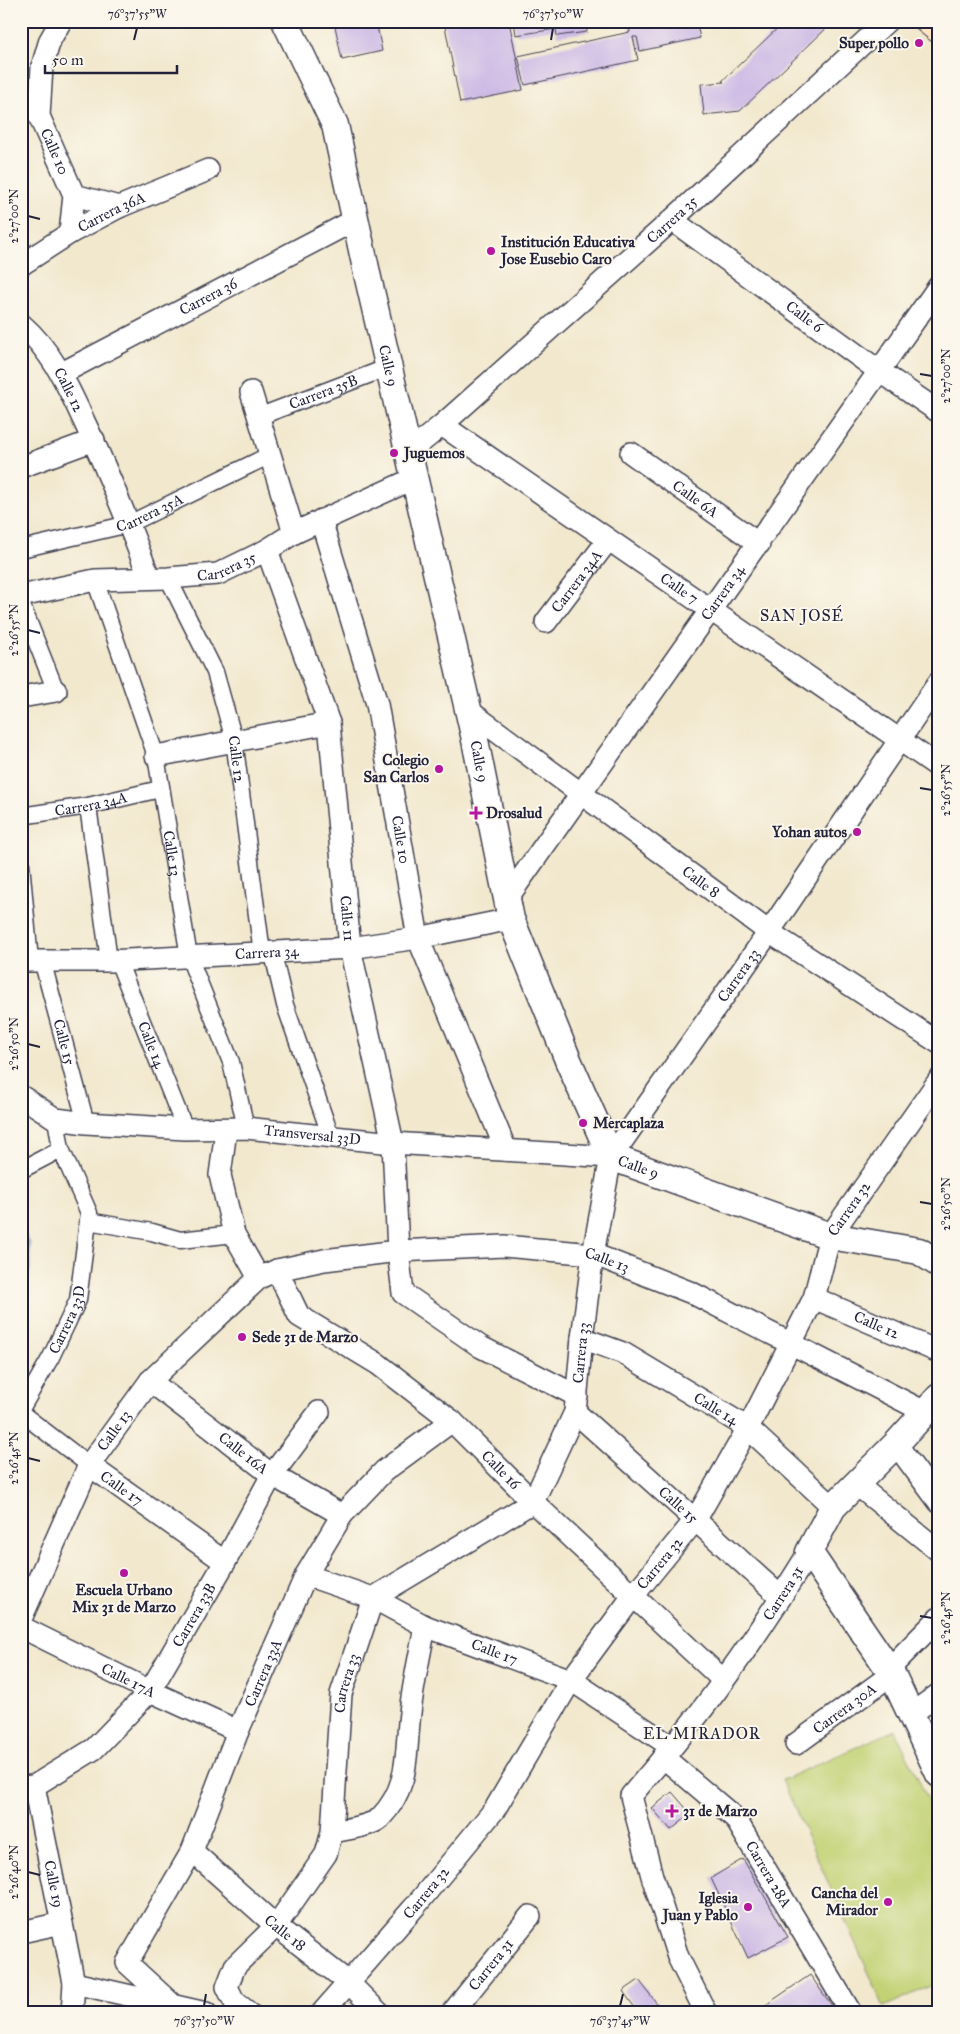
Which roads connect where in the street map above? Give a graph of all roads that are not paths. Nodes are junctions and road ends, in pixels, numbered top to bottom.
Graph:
1 (61, 21) edge
2 (887, 21) edge
3 (929, 21) edge
4 (285, 24) edge
5 (939, 29) edge
6 (208, 170) dead end
7 (74, 195) junction
8 (119, 207) junction
9 (355, 220) junction
10 (672, 220) junction
11 (70, 233) junction
12 (21, 265) edge
13 (939, 286) edge
14 (21, 324) edge
15 (389, 366) junction
16 (879, 371) junction
17 (62, 373) junction
18 (251, 392) dead end
19 (939, 412) edge
20 (258, 417) junction
21 (442, 426) junction
22 (94, 440) junction
23 (409, 452) junction
24 (631, 453) dead end
25 (270, 455) junction
26 (21, 467) edge
27 (415, 478) junction
28 (320, 520) junction
29 (129, 524) junction
30 (294, 533) junction
31 (608, 540) junction
32 (759, 544) junction
33 (21, 549) edge
34 (267, 550) junction
35 (159, 578) junction
36 (95, 580) junction
37 (21, 596) edge
38 (21, 603) edge
39 (710, 610) junction
40 (546, 622) dead end
41 (939, 682) edge
42 (56, 691) joint
43 (21, 698) edge
44 (469, 711) junction
45 (329, 723) junction
46 (234, 740) junction
47 (899, 740) junction
48 (156, 756) junction
49 (939, 767) edge
50 (160, 789) junction
51 (581, 793) junction
52 (88, 806) junction
53 (21, 816) edge
54 (21, 864) edge
55 (509, 909) junction
56 (769, 932) junction
57 (418, 938) junction
58 (350, 948) junction
59 (267, 953) junction
60 (189, 957) junction
61 (31, 961) edge
62 (113, 961) junction
63 (939, 1043) edge
64 (939, 1080) edge
65 (21, 1096) edge
66 (56, 1119) junction
67 (86, 1123) junction
68 (185, 1129) junction
69 (236, 1129) junction
70 (331, 1137) junction
71 (393, 1142) junction
72 (61, 1149) junction
73 (506, 1150) junction
74 (611, 1157) junction
75 (21, 1170) edge
76 (88, 1221) junction
77 (234, 1234) junction
78 (830, 1236) junction
79 (398, 1251) junction
80 (593, 1254) junction
81 (939, 1264) edge
82 (268, 1274) junction
83 (403, 1293) joint
84 (814, 1298) junction
85 (582, 1338) junction
86 (792, 1343) junction
87 (939, 1352) edge
88 (150, 1381) junction
89 (576, 1404) junction
90 (932, 1404) edge
91 (21, 1411) edge
92 (319, 1412) dead end
93 (452, 1422) junction
94 (748, 1428) junction
95 (896, 1444) junction
96 (88, 1465) junction
97 (272, 1475) junction
98 (856, 1484) junction
99 (533, 1502) junction
100 (939, 1502) edge
101 (833, 1507) junction
102 (342, 1515) junction
103 (696, 1519) junction
104 (939, 1551) edge
105 (809, 1552) junction
106 (225, 1562) junction
107 (306, 1575) junction
108 (633, 1596) junction
109 (781, 1597) junction
110 (373, 1598) junction
111 (939, 1618) edge
112 (21, 1619) edge
113 (425, 1626) junction
114 (21, 1627) edge
115 (891, 1672) junction
116 (571, 1680) junction
117 (723, 1680) junction
118 (150, 1691) junction
119 (939, 1694) edge
120 (911, 1714) junction
121 (238, 1731) junction
122 (796, 1744) dead end
123 (668, 1752) junction
124 (939, 1774) edge
125 (28, 1786) edge
126 (332, 1832) junction
127 (192, 1850) junction
128 (530, 1916) dead end
129 (62, 1923) junction
130 (276, 1926) junction
131 (21, 1932) edge
132 (348, 1982) junction
133 (74, 1983) junction
134 (174, 2006) junction
135 (72, 2013) edge
136 (206, 2013) edge
137 (249, 2013) edge
138 (322, 2013) edge
139 (379, 2013) edge
140 (452, 2013) edge
141 (706, 2013) edge
142 (851, 2013) edge

1 - 7 street, Calle 10
2 - 10 street, Carrera 35
3 - 5 main road
4 - 9 street, Calle 9
6 - 8 street, Carrera 36A
7 - 8 street
7 - 11 street, Calle 10
8 - 11 street, Carrera 36A
9 - 15 street, Calle 9
9 - 17 street, Carrera 36
10 - 16 street, Calle 6
10 - 21 street, Carrera 35
11 - 12 street, Carrera 36A
13 - 16 street, Carrera 34
14 - 17 street, Calle 12
15 - 20 street, Carrera 35B
15 - 23 street, Calle 9
16 - 19 street, Calle 6
16 - 32 street, Carrera 34
17 - 22 street, Calle 12
18 - 20 street
20 - 25 street
21 - 23 street, Carrera 35
21 - 31 street, Calle 7
22 - 26 street
22 - 29 street, Calle 12
23 - 27 street, Calle 9
24 - 32 street, Calle 6A
25 - 29 street, Carrera 35A
25 - 30 street
27 - 28 street, Carrera 35
27 - 44 street, Calle 9
28 - 30 street, Carrera 35
28 - 57 street, Calle 10
29 - 33 street, Carrera 35A
29 - 35 street, Calle 12
30 - 34 street, Carrera 35
31 - 39 street, Calle 7
31 - 40 street, Carrera 34A
32 - 39 street, Carrera 34
34 - 35 street, Carrera 35
34 - 45 street, Calle 11
35 - 36 street, Carrera 35
35 - 46 street, Calle 12
36 - 37 street, Carrera 35
36 - 48 street, Calle 13
38 - 42 street
39 - 47 street, Calle 7
39 - 51 street, Carrera 34
41 - 47 street, Carrera 33
42 - 43 street
44 - 51 street, Calle 8
44 - 55 street, Calle 9
45 - 46 street
45 - 58 street, Calle 11
46 - 48 street
46 - 59 street, Calle 12
47 - 49 street, Calle 7
47 - 56 street, Carrera 33
48 - 50 street, Calle 13
50 - 52 street, Carrera 34A
50 - 60 street, Calle 13
51 - 55 street, Carrera 34
51 - 56 street, Calle 8
52 - 53 street, Carrera 34A
52 - 62 street, Calle 14
54 - 61 street, Calle 15
55 - 57 street, Carrera 34
55 - 74 street, Calle 9
56 - 63 street, Calle 8
56 - 74 street, Carrera 33
57 - 58 street, Carrera 34
57 - 73 street, Calle 10
58 - 59 street, Carrera 34
58 - 71 street, Calle 11
59 - 60 street, Carrera 34
59 - 70 street, Calle 12
60 - 62 street, Carrera 34
60 - 69 street, Calle 13
61 - 62 street, Carrera 34
61 - 67 street, Calle 15
62 - 68 street, Calle 14
64 - 78 street, Carrera 32
65 - 66 street, Transversal 33D
66 - 67 street, Transversal 33D
66 - 72 street, Carrera 33D
67 - 68 street, Transversal 33D
68 - 69 street, Transversal 33D
69 - 70 street, Transversal 33D
69 - 77 street, Calle 13
70 - 71 street, Transversal 33D
71 - 73 street, Transversal 33D
71 - 79 street, Calle 11
72 - 75 street
72 - 76 street, Carrera 33D
73 - 74 street, Transversal 33D
74 - 78 street, Calle 9
74 - 80 street, Carrera 33
76 - 77 street
76 - 91 street, Carrera 33D
77 - 82 street, Calle 13
78 - 81 street, Calle 9
78 - 84 street, Carrera 32
79 - 80 street, Calle 13
79 - 82 street, Calle 13
79 - 83 street, Calle 11
80 - 85 street, Carrera 33
80 - 86 street, Calle 13
82 - 88 street, Calle 13
82 - 93 street, Calle 16
83 - 89 street, Calle 15
84 - 86 street, Carrera 32
84 - 87 street, Calle 12
85 - 89 street, Carrera 33
85 - 94 street, Calle 14
86 - 90 street, Calle 13
86 - 94 street, Carrera 32
88 - 96 street, Calle 13
88 - 97 street, Calle 16A
89 - 99 street, Carrera 33
89 - 103 street, Calle 15
90 - 95 street, Carrera 31
91 - 96 street, Calle 17
92 - 97 street, Carrera 33B
93 - 99 street, Calle 16
93 - 102 street, Carrera 33A
94 - 101 street, Calle 14
94 - 103 street, Carrera 32
95 - 98 street, Carrera 31
95 - 100 street
96 - 106 street, Calle 17
96 - 112 street, Calle 13
97 - 102 street, Calle 16A
97 - 106 street, Carrera 33B
98 - 101 street, Carrera 31
98 - 104 street
99 - 108 street, Calle 16
99 - 110 street
101 - 105 street, Carrera 31
102 - 107 street, Carrera 33A
103 - 108 street, Carrera 32
103 - 109 street, Calle 15
105 - 109 street, Carrera 31
105 - 115 street
106 - 118 street, Carrera 33B
107 - 110 street, Calle 17
107 - 121 street, Carrera 33A
108 - 116 street, Carrera 32
108 - 117 street, Calle 16
109 - 117 street, Carrera 31
110 - 113 street, Calle 17
110 - 126 street, Carrera 33
111 - 115 street, Carrera 30A
113 - 116 street, Calle 17
113 - 126 street
114 - 118 street, Calle 17A
115 - 120 street
115 - 122 street, Carrera 30A
116 - 123 street, Calle 17
116 - 132 street, Carrera 32
117 - 123 street, Carrera 31
118 - 121 street, Calle 17A
118 - 125 street, Carrera 33B
119 - 120 street
120 - 124 street
121 - 127 street, Carrera 33A
123 - 141 street, Carrera 31
123 - 142 street, Carrera 28A
125 - 129 street, Calle 19
126 - 130 street, Carrera 33
127 - 130 street, Calle 18
127 - 134 street, Carrera 33A
128 - 140 street, Carrera 31
129 - 131 street
129 - 133 street, Calle 19
130 - 132 street, Calle 18
130 - 137 street, Carrera 33
132 - 138 street, Carrera 32
132 - 139 street, Calle 18
133 - 134 street
133 - 135 street, Calle 19
134 - 136 street

